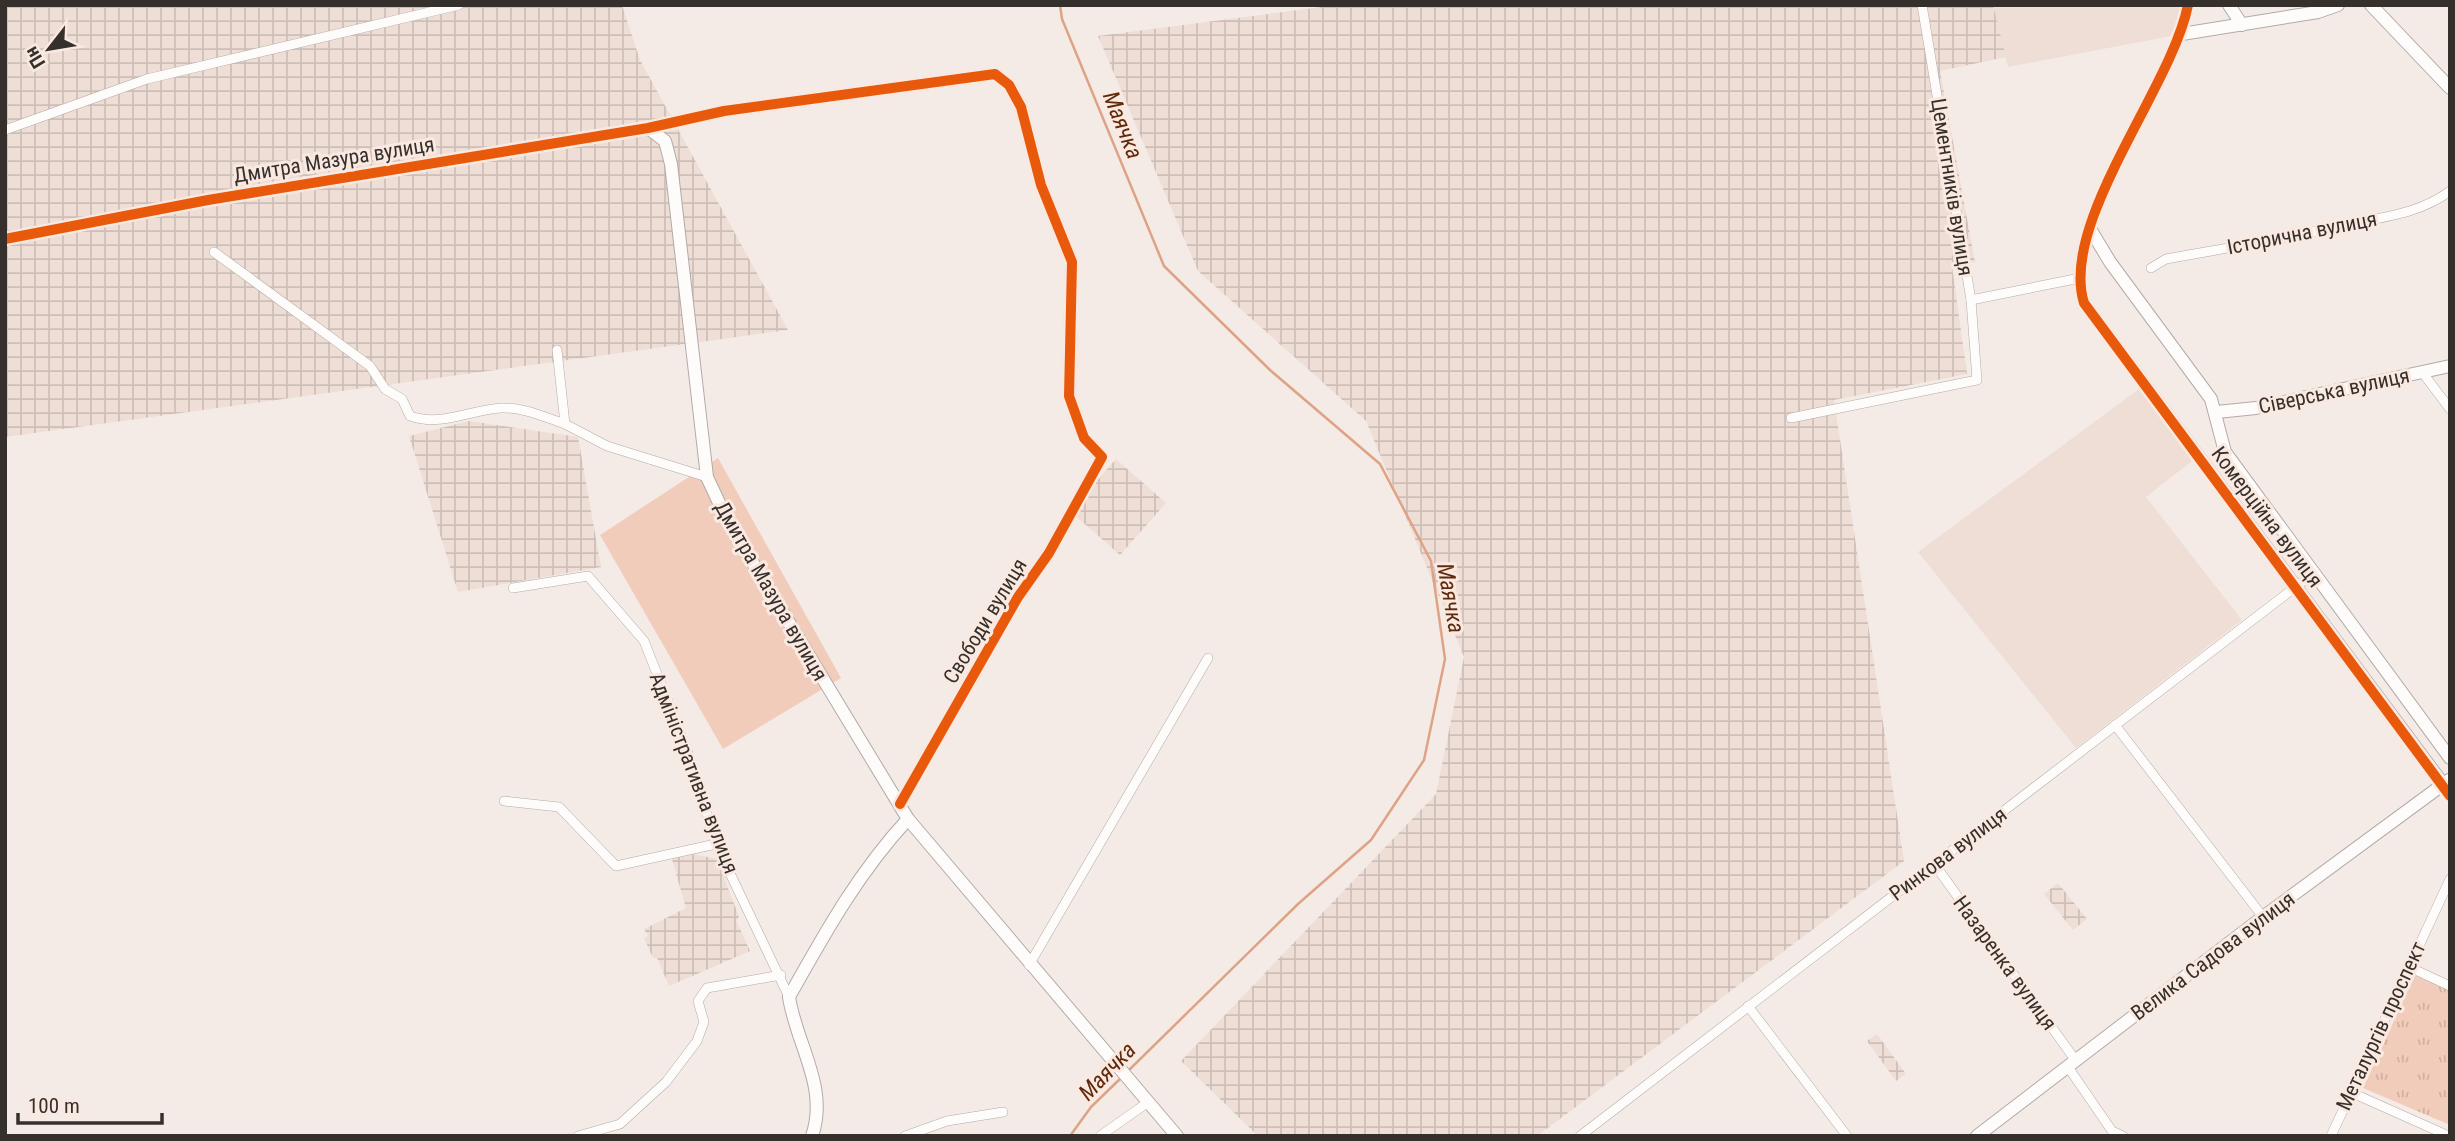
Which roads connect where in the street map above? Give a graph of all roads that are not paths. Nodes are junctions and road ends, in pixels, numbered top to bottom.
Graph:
1 (458, 5) edge
2 (1922, 5) edge
3 (2188, 5) edge
4 (2229, 5) edge
5 (2339, 5) edge
6 (2371, 5) edge
7 (2242, 25) junction
8 (2182, 34) junction
9 (2450, 88) edge
10 (648, 128) junction
11 (5, 130) edge
12 (2450, 191) edge
13 (2089, 227) junction
14 (5, 239) edge
15 (214, 253) dead end
16 (2151, 268) dead end
17 (2080, 278) junction
18 (1971, 300) junction
19 (557, 351) dead end
20 (2450, 366) edge
21 (2422, 372) junction
22 (2450, 409) edge
23 (2217, 412) junction
24 (1791, 418) dead end
25 (565, 424) junction
26 (707, 477) junction
27 (2315, 572) junction
28 (2295, 586) junction
29 (513, 588) dead end
30 (2351, 623) junction
31 (2332, 637) junction
32 (1208, 658) dead end
33 (2115, 725) junction
34 (2450, 758) edge
35 (2448, 786) edge
36 (504, 801) dead end
37 (900, 804) junction
38 (908, 819) junction
39 (716, 844) junction
40 (1935, 865) junction
41 (2450, 879) edge
42 (2263, 917) junction
43 (1029, 965) junction
44 (2409, 967) junction
45 (781, 975) junction
46 (2450, 986) edge
47 (789, 997) junction
48 (1748, 1006) junction
49 (2072, 1064) junction
50 (2350, 1092) junction
51 (1143, 1099) junction
52 (1003, 1112) dead end
53 (578, 1136) edge
54 (812, 1136) edge
55 (905, 1136) edge
56 (1100, 1136) edge
57 (1177, 1136) edge
58 (1580, 1136) edge
59 (1847, 1136) edge
60 (1977, 1136) edge
61 (2123, 1136) edge
62 (2331, 1136) edge
63 (2449, 1136) edge

1 - 11 street
2 - 18 street, Цементників вулиця
3 - 8 street
4 - 7 street
5 - 7 street
6 - 9 street
7 - 8 street
8 - 13 street
10 - 14 street, Дмитра Мазура вулиця
10 - 26 street, Дмитра Мазура вулиця
10 - 37 street, Свободи вулиця
12 - 16 street, Історична вулиця
13 - 17 street, Комерційна вулиця
13 - 23 street, Комерційна вулиця
15 - 25 street
17 - 18 street, Цементників вулиця
17 - 28 street, Комерційна вулиця
18 - 24 street
19 - 25 street
20 - 21 street, Сіверська вулиця
21 - 22 street
21 - 23 street, Сіверська вулиця
23 - 27 street, Комерційна вулиця
25 - 26 street
26 - 37 street, Дмитра Мазура вулиця
27 - 28 street, Ринкова вулиця
27 - 30 street, Комерційна вулиця
28 - 31 street, Комерційна вулиця
28 - 33 street, Ринкова вулиця
29 - 39 street, Адміністративна вулиця
30 - 31 street
30 - 34 street, Комерційна вулиця
31 - 35 street, Комерційна вулиця
32 - 43 street
33 - 40 street, Ринкова вулиця
33 - 42 street
35 - 42 street, Велика Садова вулиця
36 - 39 street
37 - 38 street, Дмитра Мазура вулиця
38 - 43 street, Дмитра Мазура вулиця
38 - 47 street
39 - 45 street, Адміністративна вулиця
40 - 48 street, Ринкова вулиця
40 - 49 street, Назаренка вулиця
41 - 44 street, Металургів проспект
42 - 49 street, Велика Садова вулиця
43 - 51 street, Дмитра Мазура вулиця
44 - 46 street
44 - 50 street, Металургів проспект
45 - 47 street, Адміністративна вулиця
45 - 53 street
47 - 54 street, Адміністративна вулиця
48 - 58 street, Ринкова вулиця
48 - 59 street
49 - 60 street, Велика Садова вулиця
49 - 61 street, Назаренка вулиця
50 - 62 street, Металургів проспект
50 - 63 street
51 - 56 street
51 - 57 street, Дмитра Мазура вулиця
52 - 55 street

